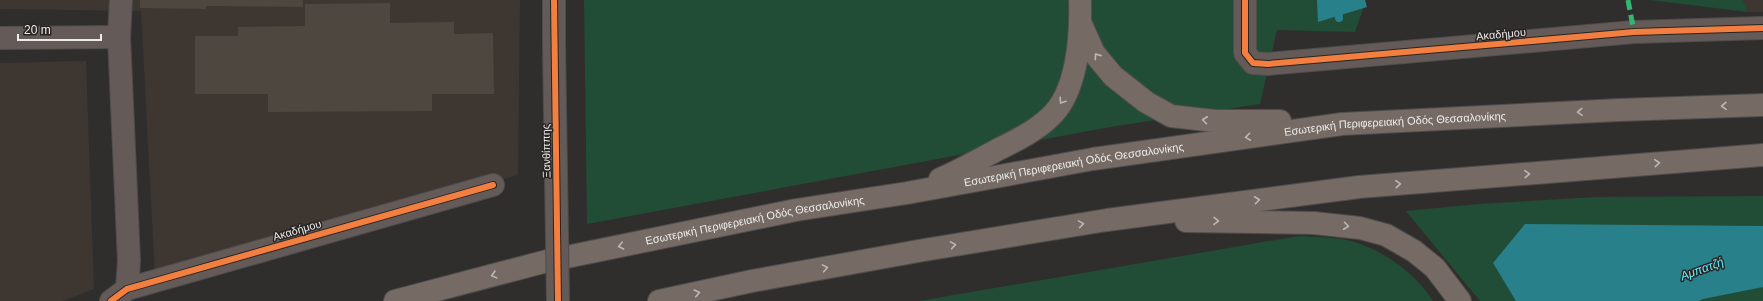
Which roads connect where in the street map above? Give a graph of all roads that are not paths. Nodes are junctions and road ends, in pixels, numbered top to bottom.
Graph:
1 (121, 0) edge
2 (554, 0) edge
3 (1080, 0) edge
4 (1245, 0) edge
5 (1081, 24) junction
6 (1763, 28) edge
7 (119, 37) junction
8 (0, 38) edge
9 (1763, 105) edge
10 (1342, 124) junction
11 (1763, 156) edge
12 (493, 185) dead end
13 (907, 193) junction
14 (1107, 220) junction
15 (119, 295) edge
16 (395, 301) edge
17 (558, 301) edge
18 (659, 301) edge
19 (1460, 301) edge

1 - 7 street
2 - 17 street, Ξανθίππης, bridge
3 - 5 highway
4 - 6 street, Ακαδήμου
10 -> 5 highway
5 -> 13 highway
7 - 8 street
7 - 15 street
9 -> 10 highway, Εσωτερική Περιφερειακή Οδός Θεσσαλονίκης
10 -> 13 highway, Εσωτερική Περιφερειακή Οδός Θεσσαλονίκης
14 -> 11 highway
12 - 15 street, Ακαδήμου
13 -> 16 highway, Εσωτερική Περιφερειακή Οδός Θεσσαλονίκης
18 -> 14 highway
14 -> 19 highway

